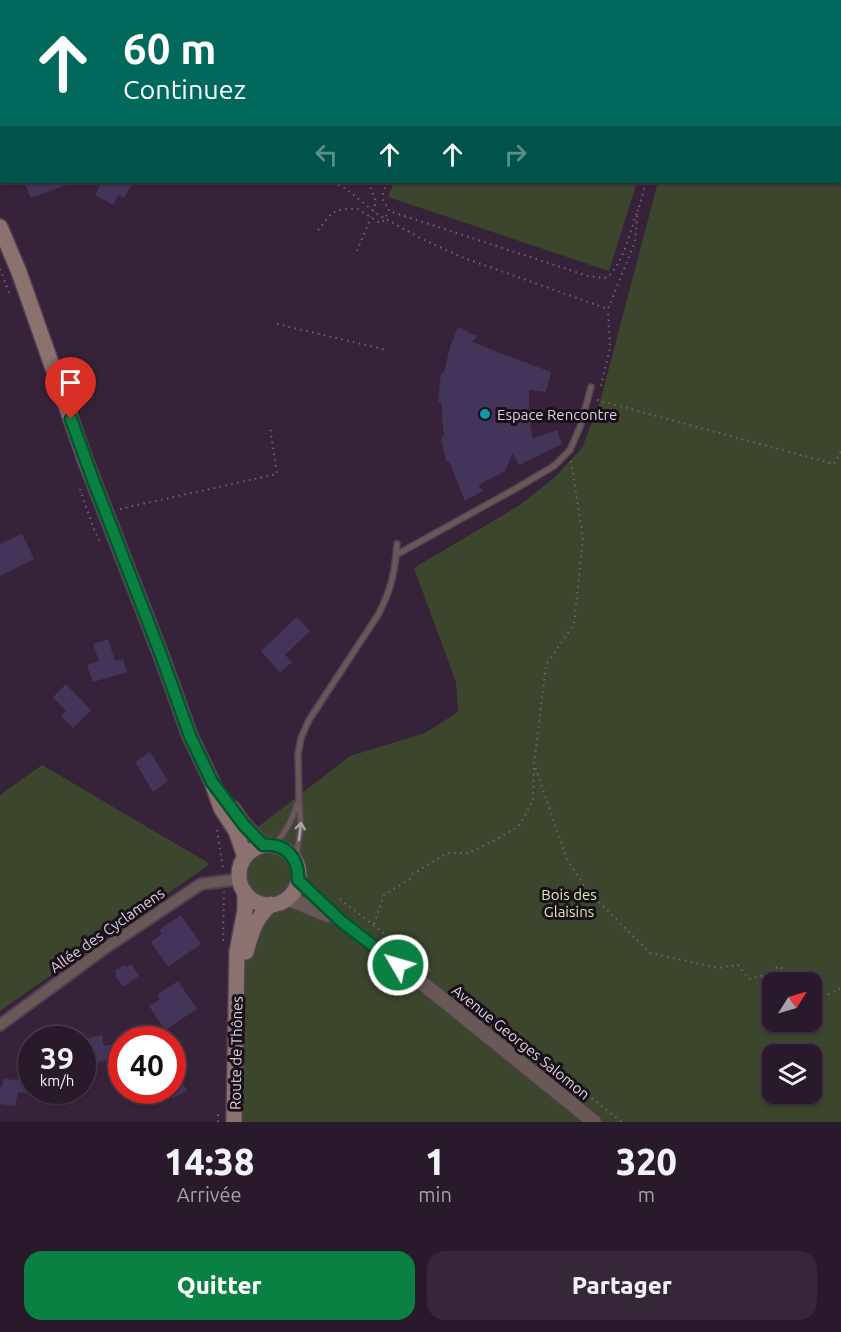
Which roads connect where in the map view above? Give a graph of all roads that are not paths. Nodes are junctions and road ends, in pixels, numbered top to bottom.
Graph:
1 (0, 227) edge
2 (591, 387) dead end
3 (397, 544) dead end
4 (396, 555) junction
5 (212, 782) junction
6 (298, 800) junction
7 (268, 845) junction
8 (245, 857) junction
9 (296, 863) junction
10 (298, 880) junction
11 (236, 884) junction
12 (287, 898) junction
13 (271, 904) junction
14 (341, 921) junction
15 (238, 984) junction
16 (0, 1025) edge
17 (234, 1122) edge
18 (594, 1122) edge

1 - 5 main road
2 - 4 lane
3 - 4 lane
4 - 6 lane
5 - 7 main road
5 - 8 main road
6 - 7 lane
9 -> 6 lane
7 - 8 main road
7 - 9 main road
8 - 11 main road
9 - 10 main road
10 - 12 main road
10 - 14 street, Avenue Georges Salomon
11 - 13 main road
11 - 15 main road, Route de Thônes
11 - 16 street, Allée des Cyclamens
12 - 13 main road
12 - 14 street, Avenue Georges Salomon
13 - 15 main road, Route de Thônes
14 - 18 street, Avenue Georges Salomon
15 - 17 main road, Route de Thônes

